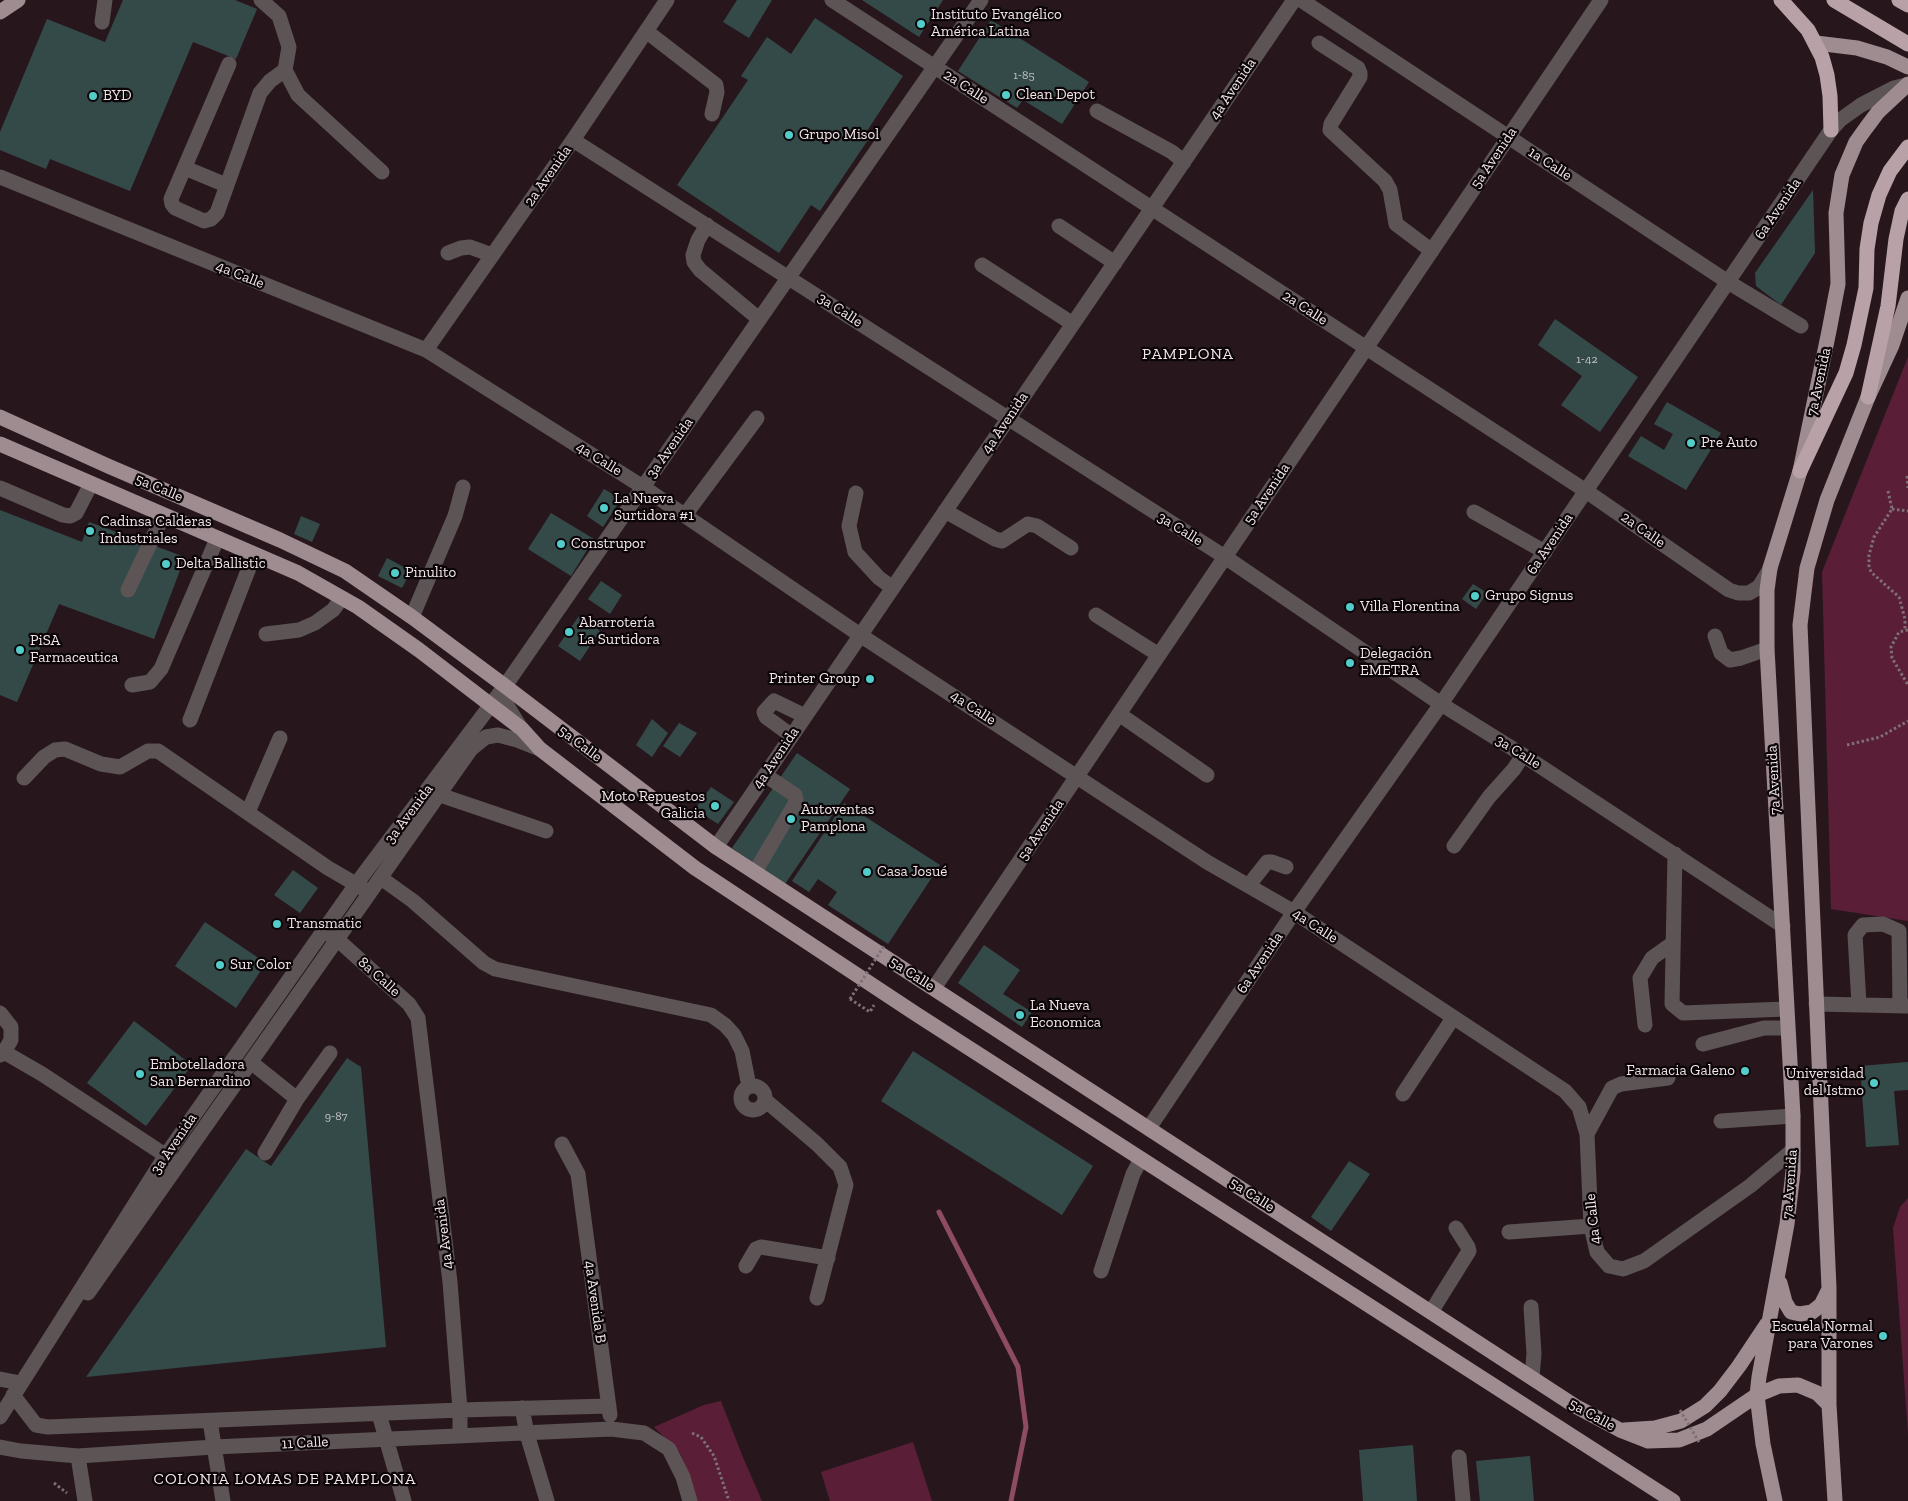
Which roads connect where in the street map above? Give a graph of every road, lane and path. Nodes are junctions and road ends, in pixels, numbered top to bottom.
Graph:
1 (18, 0) edge
2 (105, 0) edge
3 (261, 0) edge
4 (667, 0) edge
5 (832, 0) edge
6 (981, 0) edge
7 (1294, 0) edge
8 (1301, 0) edge
9 (1601, 0) edge
10 (1781, 0) edge
11 (1834, 0) edge
12 (1899, 0) edge
13 (1908, 6) edge
14 (0, 12) edge
15 (102, 22) dead end
16 (646, 31) junction
17 (1890, 35) junction
18 (1319, 43) dead end
19 (1816, 43) junction
20 (1908, 44) edge
21 (1908, 52) edge
22 (229, 64) dead end
23 (935, 67) junction
24 (1908, 67) edge
25 (284, 70) junction
26 (1907, 84) edge
27 (1097, 111) dead end
28 (712, 114) dead end
29 (1831, 130) junction
30 (1509, 137) junction
31 (573, 140) junction
32 (1908, 147) edge
33 (1184, 162) junction
34 (185, 168) junction
35 (382, 172) dead end
36 (0, 177) edge
37 (226, 185) junction
38 (1908, 199) edge
39 (1152, 208) junction
40 (707, 225) junction
41 (1058, 226) dead end
42 (1432, 251) junction
43 (448, 253) dead end
44 (492, 255) junction
45 (1115, 263) junction
46 (982, 265) dead end
47 (789, 277) junction
48 (1728, 282) junction
49 (1908, 298) edge
50 (759, 319) junction
51 (1073, 324) junction
52 (1801, 326) dead end
53 (1366, 348) junction
54 (426, 350) junction
55 (1868, 398) junction
56 (0, 417) edge
57 (757, 418) dead end
58 (1008, 420) junction
59 (0, 444) edge
60 (1800, 471) junction
61 (1907, 476) edge
62 (91, 484) junction
63 (463, 487) dead end
64 (643, 487) junction
65 (0, 488) edge
66 (1908, 488) edge
67 (1586, 490) junction
68 (1888, 491) dead end
69 (856, 493) dead end
70 (1892, 509) junction
71 (945, 511) junction
72 (1908, 511) edge
73 (1474, 512) dead end
74 (685, 515) junction
75 (163, 516) junction
76 (217, 539) junction
77 (1071, 548) dead end
78 (1545, 552) junction
79 (254, 555) junction
80 (1225, 557) junction
81 (1770, 568) junction
82 (371, 588) junction
83 (893, 588) junction
84 (128, 590) dead end
85 (342, 598) junction
86 (358, 608) junction
87 (1096, 615) dead end
88 (412, 617) junction
89 (1907, 631) edge
90 (266, 634) dead end
91 (860, 635) junction
92 (1715, 636) dead end
93 (1767, 649) junction
94 (1159, 655) junction
95 (1908, 684) edge
96 (132, 685) dead end
97 (505, 686) junction
98 (1441, 704) junction
99 (490, 705) junction
100 (1119, 714) junction
101 (805, 716) junction
102 (190, 720) dead end
103 (1908, 721) edge
104 (522, 729) junction
105 (792, 736) junction
106 (280, 738) dead end
107 (1847, 745) dead end
108 (540, 748) junction
109 (1523, 755) junction
110 (765, 775) junction
111 (1208, 775) dead end
112 (1077, 776) junction
113 (24, 778) dead end
114 (440, 796) junction
115 (248, 812) junction
116 (546, 831) dead end
117 (1454, 846) dead end
118 (716, 847) junction
119 (1675, 854) junction
120 (1286, 867) dead end
121 (755, 872) junction
122 (381, 878) junction
123 (357, 883) junction
124 (1249, 885) junction
125 (370, 894) junction
126 (1294, 912) junction
127 (1783, 926) junction
128 (323, 931) junction
129 (1903, 932) edge
130 (338, 940) junction
131 (1673, 943) junction
132 (884, 946) dead end
133 (934, 988) junction
134 (1816, 1004) junction
135 (1859, 1004) junction
136 (1904, 1006) edge
137 (1786, 1009) junction
138 (870, 1012) dead end
139 (0, 1013) edge
140 (1453, 1018) junction
141 (1645, 1025) dead end
142 (1787, 1028) junction
143 (421, 1034) joint
144 (1704, 1044) dead end
145 (2, 1053) edge
146 (330, 1053) dead end
147 (252, 1062) junction
148 (1668, 1078) dead end
149 (749, 1086) junction
150 (1403, 1094) dead end
151 (296, 1099) junction
152 (765, 1100) junction
153 (1793, 1116) junction
154 (1721, 1121) dead end
155 (1149, 1128) junction
156 (1587, 1134) junction
157 (562, 1144) dead end
158 (1793, 1150) junction
159 (265, 1153) dead end
160 (166, 1155) junction
161 (1141, 1159) junction
162 (180, 1164) junction
163 (1591, 1226) junction
164 (1456, 1228) dead end
165 (1509, 1232) dead end
166 (828, 1258) junction
167 (746, 1266) dead end
168 (1101, 1271) dead end
169 (1779, 1274) junction
170 (1829, 1288) junction
171 (817, 1298) dead end
172 (1531, 1306) dead end
173 (1431, 1312) junction
174 (1771, 1316) junction
175 (39, 1355) junction
176 (1532, 1377) junction
177 (0, 1379) edge
178 (17, 1389) junction
179 (1758, 1395) junction
180 (1829, 1405) junction
181 (609, 1406) junction
182 (522, 1408) junction
183 (460, 1410) junction
184 (1680, 1410) dead end
185 (379, 1414) junction
186 (0, 1417) edge
187 (210, 1420) junction
188 (611, 1429) junction
189 (1620, 1430) junction
190 (692, 1433) dead end
191 (527, 1434) junction
192 (460, 1435) junction
193 (385, 1439) junction
194 (1699, 1442) dead end
195 (0, 1447) edge
196 (214, 1447) junction
197 (78, 1456) junction
198 (1459, 1457) dead end
199 (54, 1483) dead end
200 (79, 1499) edge
201 (1833, 1499) edge
202 (223, 1501) edge
203 (404, 1501) edge
204 (547, 1501) edge
205 (690, 1501) edge
206 (729, 1501) edge
207 (1463, 1501) edge
208 (1673, 1501) edge
209 (1775, 1501) edge

1 - 14 main road
2 - 15 street
3 - 25 street
4 - 16 street, 2a Avenida
5 - 23 street, 2a Calle
6 - 23 street, 3a Avenida
7 - 33 street, 4a Avenida
8 - 30 street, 1a Calle
9 - 30 street, 5a Avenida
10 - 19 highway
11 - 17 highway
12 - 13 highway
16 - 28 street
16 - 31 street, 2a Avenida
17 - 20 highway
17 - 21 highway
18 - 42 street
19 - 24 main road
19 - 29 highway
22 - 34 street
23 - 39 street, 2a Calle
23 - 47 street, 3a Avenida
25 - 35 street
25 - 37 street
26 - 29 street, 6a Avenida
26 - 60 main road, 7a Avenida
27 - 33 street
29 - 48 street, 6a Avenida
30 - 42 street, 5a Avenida
30 - 48 street, 1a Calle
31 - 40 street, 3a Calle
31 - 44 street, 2a Avenida
32 - 60 highway
33 - 39 street, 4a Avenida
34 - 37 street
34 - 37 street
36 - 54 street, 4a Calle
38 - 55 highway
39 - 45 street, 4a Avenida
39 - 53 street, 2a Calle
40 - 47 street, 3a Calle
40 - 50 street
41 - 45 street
42 - 53 street, 5a Avenida
43 - 44 street
44 - 54 street, 2a Avenida
45 - 51 street, 4a Avenida
46 - 51 street
47 - 50 street, 3a Avenida
47 - 58 street, 3a Calle
48 - 52 street, 1a Calle
48 - 67 street, 6a Avenida
49 - 55 main road, 7a Avenida
50 - 64 street, 3a Avenida
51 - 58 street, 4a Avenida
53 - 67 street, 2a Calle
53 - 80 street, 5a Avenida
54 - 64 street, 4a Calle
55 - 134 main road, 7a Avenida
56 - 82 main road, 5a Calle
57 - 74 street
58 - 71 street, 4a Avenida
58 - 80 street, 3a Calle
59 - 62 main road, 5a Calle
60 - 81 main road, 7a Avenida
61 - 66 path
62 - 65 street
62 - 75 main road, 5a Calle
63 - 88 street
64 - 74 street, 4a Calle
64 - 97 street, 3a Avenida
67 - 78 street, 6a Avenida
67 - 81 street, 2a Calle
68 - 70 path
69 - 83 street
70 - 72 path
70 - 89 path
71 - 77 street
71 - 83 street, 4a Avenida
73 - 78 street
74 - 91 street, 4a Calle
75 - 76 main road, 5a Calle
75 - 84 street
76 - 79 main road, 5a Calle
76 - 96 street
78 - 98 street, 6a Avenida
79 - 85 main road, 5a Calle
79 - 102 street
80 - 94 street, 5a Avenida
80 - 98 street, 3a Calle
81 - 93 main road, 7a Avenida
82 - 86 main road
82 - 88 main road, 5a Calle
83 - 91 street, 4a Avenida
85 - 86 main road, 5a Calle
85 - 90 street
86 - 99 main road, 5a Calle
87 - 94 street
88 - 97 main road, 5a Calle
89 - 95 path
91 - 101 street, 4a Avenida
91 - 112 street, 4a Calle
92 - 93 street
93 - 127 main road, 7a Avenida
94 - 100 street, 5a Avenida
97 - 99 street, 3a Avenida
97 - 104 street
97 - 118 main road, 5a Calle
98 - 109 street, 3a Calle
98 - 126 street, 6a Avenida
99 - 104 main road, 5a Calle
99 - 123 street, 3a Avenida
100 - 111 street
100 - 112 street, 5a Avenida
101 - 105 street, 4a Avenida
101 - 105 street
103 - 107 path
104 - 108 main road, 5a Calle
105 - 110 street, 4a Avenida
106 - 115 street
108 - 114 street, 3a Avenida
108 - 161 main road, 5a Calle
109 - 117 street
109 - 119 street, 3a Calle
110 - 118 street, 4a Avenida
110 - 121 street
112 - 124 street, 4a Calle
112 - 133 street, 5a Avenida
113 - 115 street
114 - 116 street
114 - 122 street, 3a Avenida
115 - 123 street
118 - 121 main road, 5a Calle
119 - 127 street, 3a Calle
119 - 131 street
120 - 124 street
121 - 133 main road, 5a Calle
122 - 125 street, 3a Avenida
122 - 149 street
123 - 125 street
123 - 128 street, 3a Avenida
124 - 126 street, 4a Calle
125 - 130 street, 3a Avenida
126 - 140 street, 4a Calle
126 - 155 street, 6a Avenida
127 - 137 main road, 7a Avenida
128 - 130 street, 8a Calle
128 - 160 street, 3a Avenida
129 - 135 street
129 - 136 street
130 - 143 street, 8a Calle
130 - 147 street, 3a Avenida
131 - 137 street
131 - 141 street
132 - 138 path, bridge
133 - 155 main road, 5a Calle
134 - 135 street
134 - 170 main road, 7a Avenida
135 - 136 street
137 - 142 main road, 7a Avenida
139 - 145 street
140 - 150 street
140 - 156 street, 4a Calle
142 - 144 street
142 - 153 main road, 7a Avenida
143 - 183 street, 4a Avenida
145 - 160 street
146 - 151 street
147 - 151 street
147 - 162 street, 3a Avenida
148 - 156 street
149 - 152 street
149 - 152 street
151 - 159 street
152 - 166 street
153 - 154 street
153 - 158 main road, 7a Avenida
155 - 173 main road, 5a Calle
156 - 163 street, 4a Calle
157 - 181 street, 4a Avenida B
158 - 163 street, 4a Calle
158 - 169 main road, 7a Avenida
160 - 162 street
160 - 175 street, 3a Avenida
161 - 168 street
161 - 208 main road, 5a Calle
162 - 175 street, 3a Avenida
163 - 165 street
164 - 173 street
166 - 167 street
166 - 171 street
169 - 170 main road
169 - 174 main road, 7a Avenida
170 - 180 main road, 7a Avenida
172 - 176 street
173 - 176 main road, 5a Calle
174 - 179 main road, 7a Avenida
174 - 189 main road
175 - 178 street
176 - 189 main road, 5a Calle
177 - 178 street
178 - 186 street
178 - 187 street, 11 Calle
179 - 180 main road, 5a Calle
179 - 189 main road, 5a Calle
179 - 209 main road, 7a Avenida
180 - 201 main road, 7a Avenida
181 - 182 street, 11 Calle
181 - 188 street, 4a Avenida B
182 - 183 street, 11 Calle
182 - 191 street
183 - 185 street, 11 Calle
183 - 192 street, 4a Avenida
184 - 194 path, bridge
185 - 187 street, 11 Calle
185 - 193 street
187 - 196 street
188 - 191 street, 11 Calle
188 - 205 street
190 - 206 path
191 - 192 street, 11 Calle
191 - 204 street
192 - 193 street, 11 Calle
193 - 196 street, 11 Calle
193 - 203 street
195 - 197 street, 11 Calle
196 - 197 street, 11 Calle
196 - 202 street
197 - 200 street
198 - 207 street
199 - 200 path

